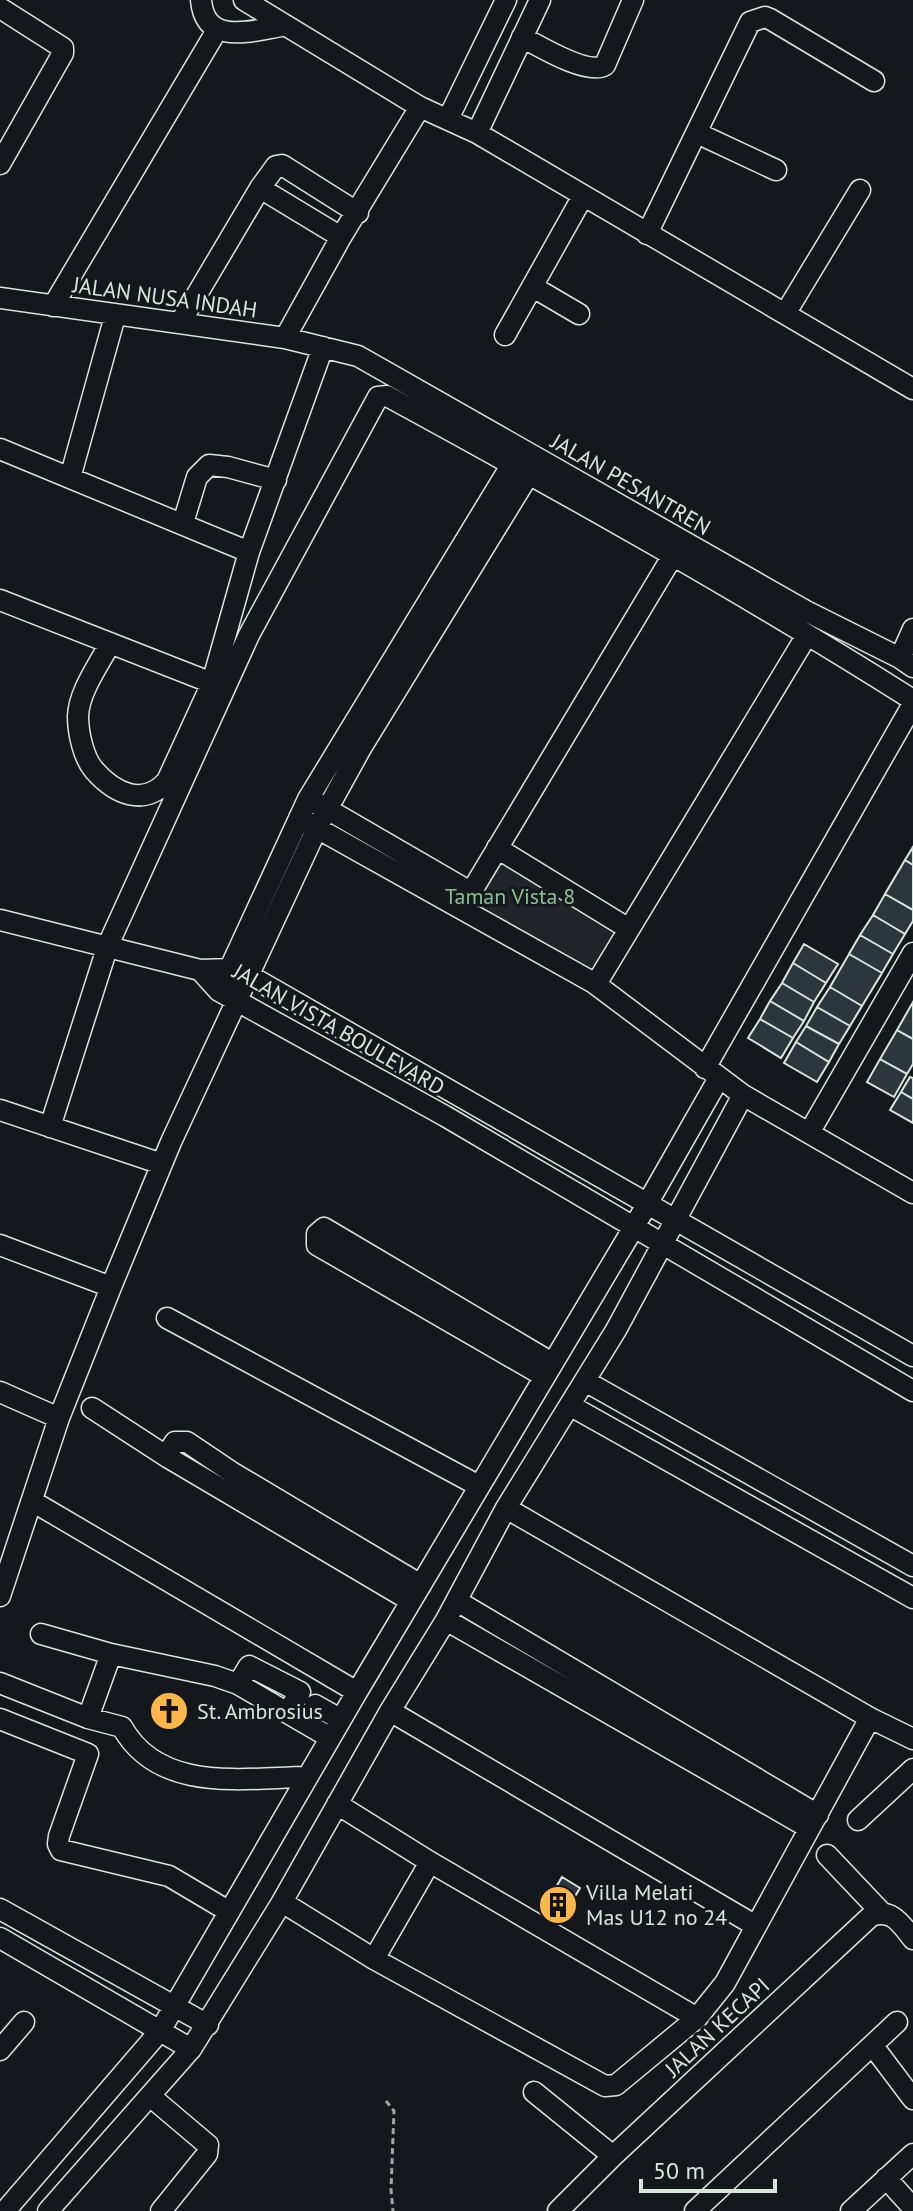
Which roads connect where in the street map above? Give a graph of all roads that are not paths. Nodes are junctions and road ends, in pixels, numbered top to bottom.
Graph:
1 (201, 0) edge
2 (244, 0) edge
3 (506, 0) edge
4 (540, 0) edge
5 (633, 0) edge
6 (0, 8) edge
7 (282, 26) junction
8 (217, 30) junction
9 (522, 37) junction
10 (874, 81) dead end
11 (420, 107) junction
12 (448, 119) junction
13 (477, 133) junction
14 (697, 133) junction
15 (0, 164) edge
16 (776, 170) dead end
17 (260, 188) junction
18 (860, 190) dead end
19 (583, 196) junction
20 (358, 213) junction
21 (647, 234) junction
22 (341, 237) junction
23 (533, 287) junction
24 (0, 298) edge
25 (53, 306) junction
26 (579, 314) dead end
27 (785, 314) junction
28 (115, 316) junction
29 (180, 323) junction
30 (505, 335) dead end
31 (285, 338) junction
32 (334, 349) junction
33 (913, 389) edge
34 (0, 449) edge
35 (520, 469) junction
36 (70, 478) junction
37 (276, 480) junction
38 (183, 523) junction
39 (249, 552) junction
40 (672, 557) junction
41 (0, 600) edge
42 (913, 629) edge
43 (807, 635) junction
44 (110, 643) junction
45 (906, 663) edge
46 (212, 683) junction
47 (913, 702) edge
48 (313, 812) junction
49 (497, 848) junction
50 (0, 920) edge
51 (629, 929) junction
52 (108, 945) junction
53 (913, 953) edge
54 (200, 970) junction
55 (240, 972) junction
56 (594, 983) junction
57 (228, 996) junction
58 (712, 1073) junction
59 (743, 1095) junction
60 (0, 1110) edge
61 (50, 1127) junction
62 (809, 1133) junction
63 (162, 1164) junction
64 (913, 1193) edge
65 (647, 1204) junction
66 (675, 1221) junction
67 (634, 1227) junction
68 (664, 1243) junction
69 (0, 1245) edge
70 (111, 1287) junction
71 (167, 1318) dead end
72 (913, 1356) edge
73 (548, 1370) junction
74 (585, 1381) junction
75 (913, 1391) edge
76 (0, 1392) edge
77 (571, 1406) junction
78 (92, 1408) dead end
79 (59, 1418) junction
80 (749, 1473) junction
81 (479, 1486) junction
82 (735, 1498) junction
83 (32, 1501) junction
84 (506, 1508) junction
85 (910, 1564) edge
86 (892, 1586) junction
87 (416, 1593) junction
88 (0, 1596) edge
89 (913, 1598) edge
90 (457, 1601) junction
91 (446, 1620) junction
92 (41, 1634) dead end
93 (111, 1654) junction
94 (0, 1683) edge
95 (357, 1692) junction
96 (315, 1705) dead end
97 (390, 1711) junction
98 (88, 1718) junction
99 (870, 1718) junction
100 (0, 1719) edge
101 (335, 1728) junction
102 (913, 1739) edge
103 (913, 1769) edge
104 (306, 1777) junction
105 (337, 1804) junction
106 (858, 1820) dead end
107 (814, 1821) junction
108 (827, 1855) dead end
109 (430, 1862) junction
110 (282, 1902) junction
111 (0, 1909) edge
112 (228, 1911) junction
113 (881, 1912) junction
114 (756, 1926) junction
115 (0, 1938) edge
116 (913, 1939) edge
117 (374, 1959) junction
118 (176, 2007) junction
119 (697, 2018) junction
120 (24, 2022) dead end
121 (897, 2022) dead end
122 (208, 2025) junction
123 (160, 2031) junction
124 (873, 2046) junction
125 (191, 2049) junction
126 (0, 2050) edge
127 (534, 2092) dead end
128 (150, 2096) junction
129 (913, 2099) edge
130 (913, 2154) edge
131 (613, 2156) junction
132 (886, 2178) junction
133 (913, 2208) edge
134 (5, 2211) edge
135 (48, 2211) edge
136 (161, 2211) edge
137 (558, 2211) edge
138 (695, 2211) edge
139 (851, 2211) edge

1 - 8 street
2 - 7 street
3 - 12 street
4 - 9 street
5 - 9 street
6 - 15 street
7 - 8 street
7 - 11 street
8 - 25 street
9 - 13 street
10 - 14 street
11 - 12 street
11 - 20 street
12 - 13 street
13 - 19 street
14 - 16 street
14 - 21 street
17 - 20 street
17 - 22 street
17 - 29 street
18 - 27 street
19 - 21 street
19 - 23 street
20 - 22 street
21 - 27 street
22 - 31 street
23 - 26 street
23 - 30 street
24 - 25 street, JALAN NUSA INDAH
25 - 28 street, JALAN NUSA INDAH
27 - 33 street
28 - 29 street, JALAN NUSA INDAH
28 - 36 street
29 - 31 street, JALAN NUSA INDAH
31 - 32 street, JALAN NUSA INDAH
32 - 37 street
32 - 45 street, JALAN PESANTREN
34 - 36 street
35 - 40 street
35 - 48 street
35 - 52 street
36 - 38 street
37 - 38 street
37 - 39 street
38 - 39 street
39 - 46 street
40 - 43 street
40 - 49 street
41 - 44 street
42 - 45 street
43 - 47 street
43 - 51 street
44 - 46 street
44 - 46 street
47 - 58 street
48 - 49 street
48 - 55 street
48 - 56 street
49 - 51 street
50 - 52 street
51 - 56 street
52 - 54 street
52 - 61 street
53 - 62 street
54 - 55 street, JALAN VISTA BOULEVARD
54 - 57 street, JALAN VISTA BOULEVARD
55 - 57 street
55 - 65 street, JALAN VISTA BOULEVARD
56 - 58 street
57 - 63 street
57 - 67 street, JALAN VISTA BOULEVARD
58 - 59 street
58 - 65 street
59 - 62 street
59 - 66 street
60 - 61 street
61 - 63 street
62 - 64 street
63 - 70 street
65 - 66 street, JALAN VISTA BOULEVARD
65 - 67 street
66 - 68 street
66 - 72 street, JALAN VISTA BOULEVARD
67 - 68 street, JALAN VISTA BOULEVARD
67 - 73 street
68 - 74 street
68 - 75 street, JALAN VISTA BOULEVARD
69 - 70 street
70 - 79 street
71 - 81 street
73 - 73 street
73 - 81 street
74 - 77 street
74 - 80 street
76 - 79 street
77 - 82 street
77 - 84 street
78 - 87 street
79 - 83 street
80 - 82 street
80 - 85 street
81 - 87 street
82 - 86 street
83 - 88 street
83 - 95 street
84 - 90 street
84 - 99 street
85 - 86 street
86 - 89 street
87 - 95 street
90 - 91 street
90 - 107 street
91 - 97 street
91 - 107 street
92 - 93 street
93 - 98 street
93 - 101 street
94 - 98 street
95 - 101 street
96 - 101 street
97 - 105 street
97 - 114 street
98 - 104 street
99 - 102 street
99 - 107 street
100 - 112 street
101 - 104 street
103 - 106 street
104 - 112 street
105 - 109 street
105 - 110 street
107 - 114 street
108 - 113 street
109 - 117 street
109 - 119 street
110 - 117 street
110 - 122 street
111 - 118 street
112 - 118 street
113 - 116 street
113 - 131 street, JALAN KECAPI
114 - 119 street
115 - 123 street
117 - 119 street
118 - 122 street
118 - 123 street
120 - 126 street
121 - 124 street
122 - 125 street
123 - 125 street
123 - 134 street
124 - 129 street
124 - 138 street
125 - 128 street
127 - 131 street
128 - 135 street
128 - 136 street
130 - 132 street
131 - 137 street, JALAN KECAPI
132 - 133 street
132 - 139 street

